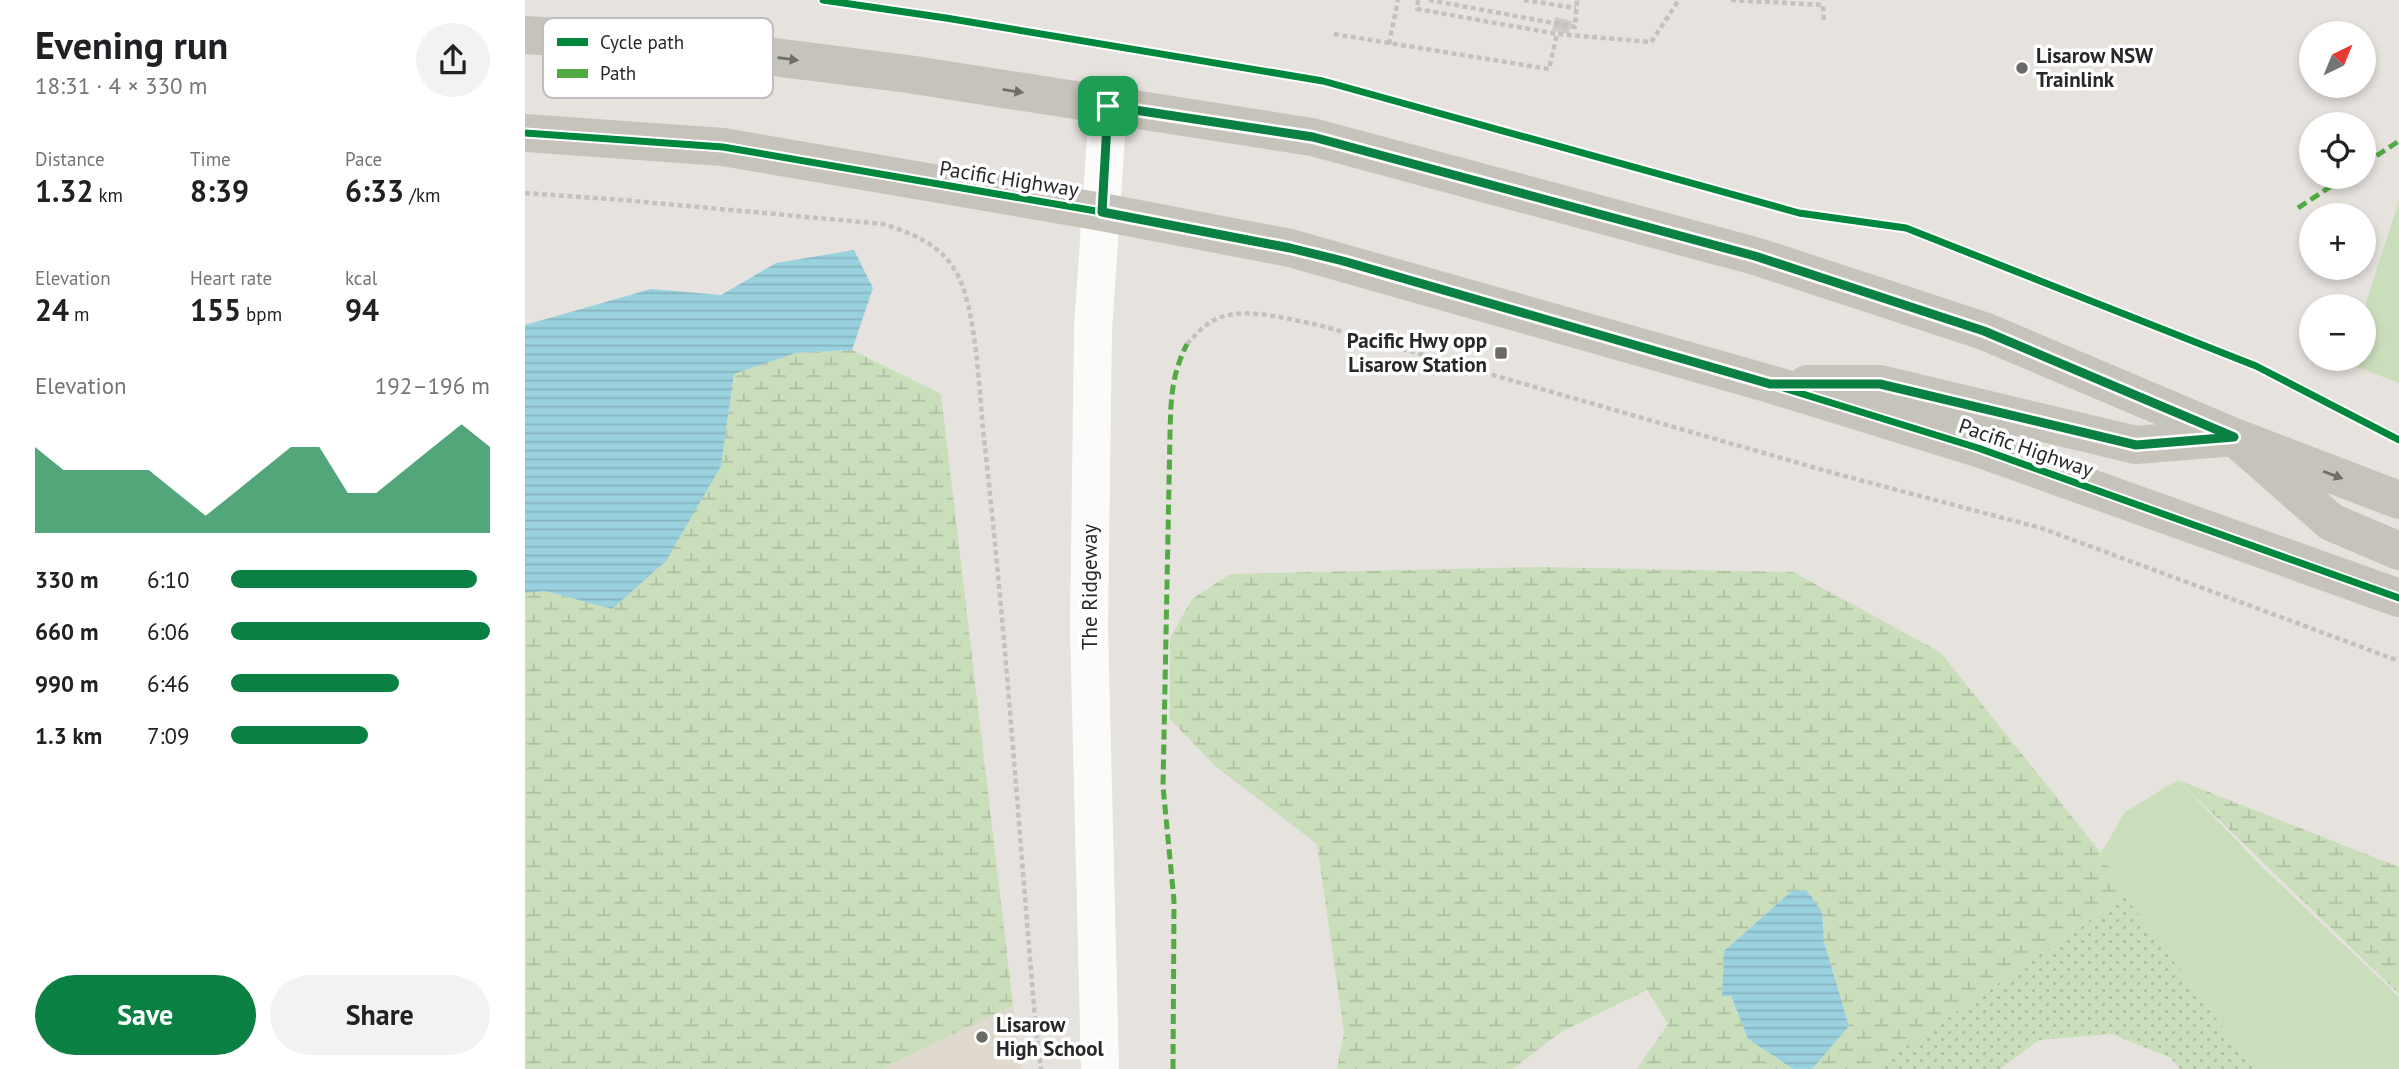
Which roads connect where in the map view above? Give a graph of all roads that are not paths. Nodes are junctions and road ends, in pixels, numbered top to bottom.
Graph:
1 (525, 35) edge
2 (543, 36) edge
3 (773, 57) edge
4 (1108, 106) junction
5 (525, 132) edge
6 (1102, 212) junction
7 (1770, 384) junction
8 (2234, 437) junction
9 (2399, 500) edge
10 (2399, 551) edge
11 (2399, 598) edge
12 (1100, 1069) edge

1 -> 2 main road
3 -> 4 main road
4 - 6 street, The Ridgeway
4 - 8 main road
5 - 6 main road, Pacific Highway
6 - 7 main road, Pacific Highway
6 - 12 street, The Ridgeway
7 - 8 main road
7 - 11 main road, Pacific Highway
8 -> 9 main road
8 - 10 main road

